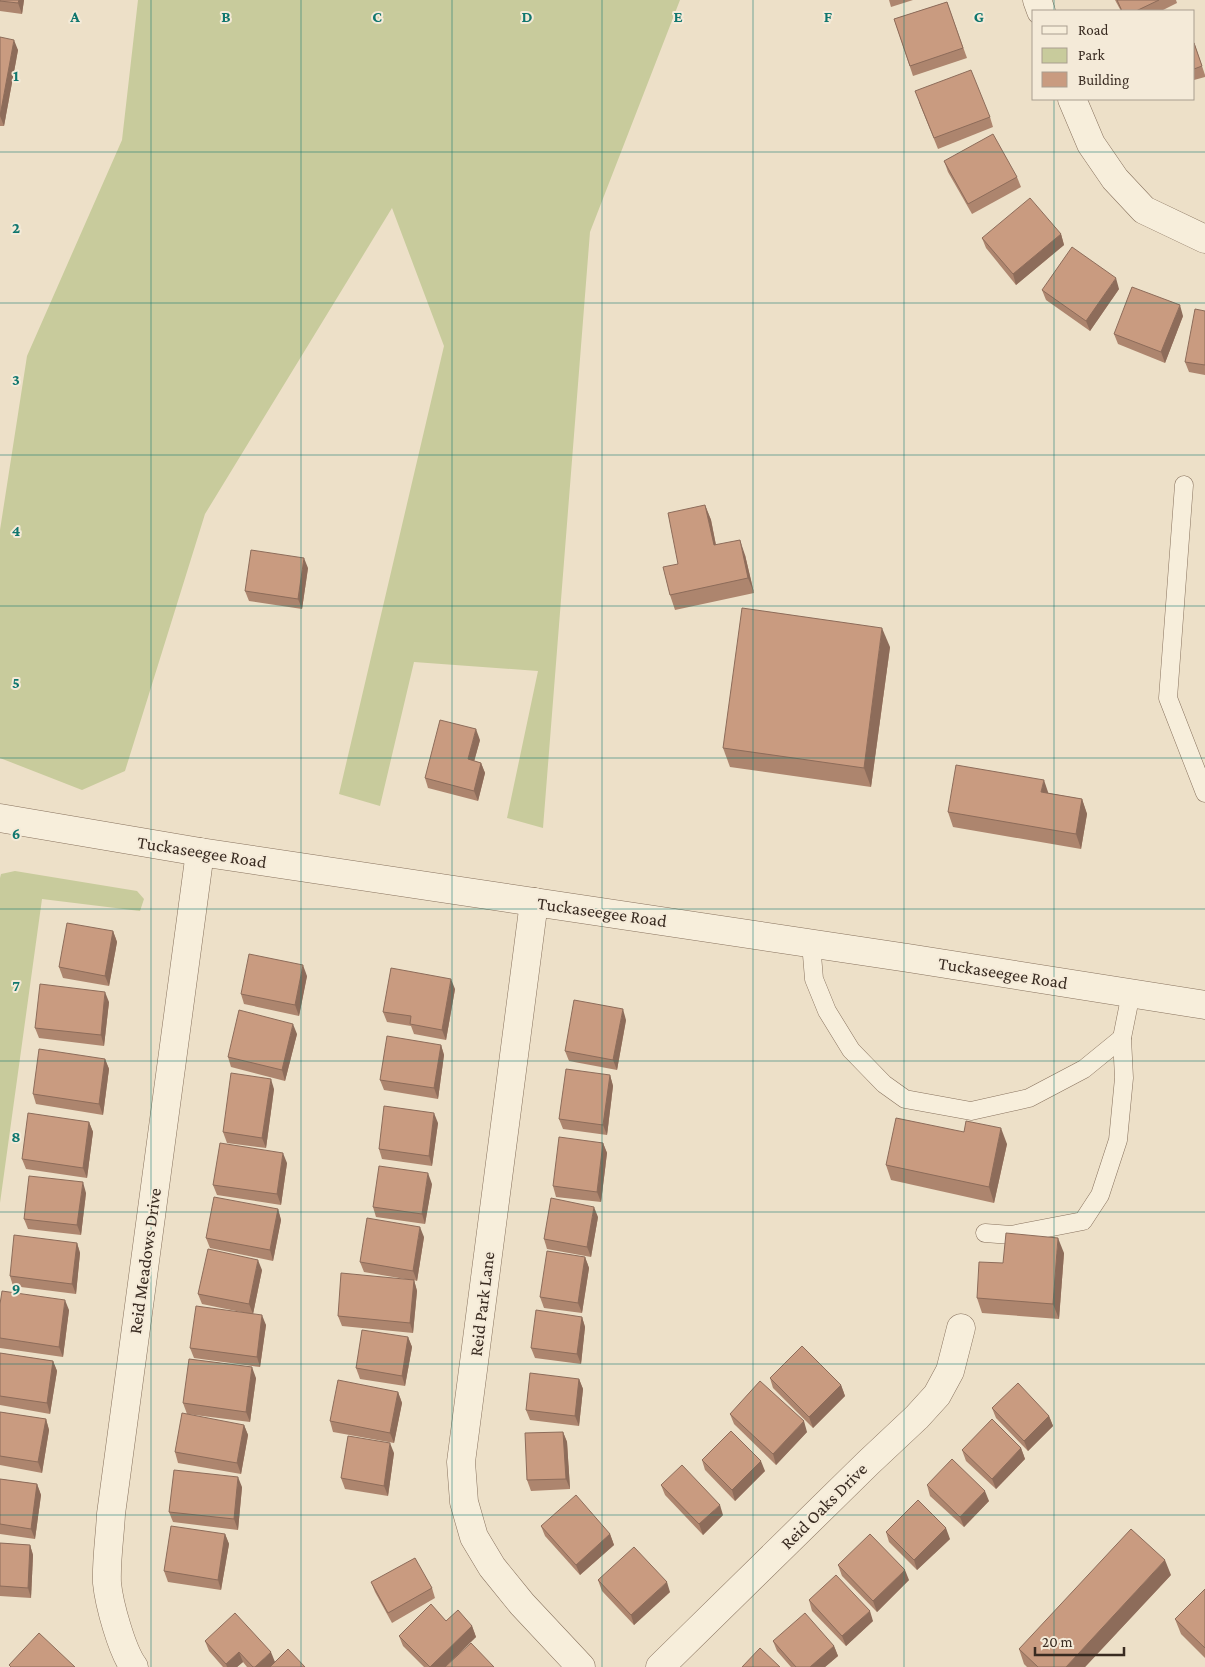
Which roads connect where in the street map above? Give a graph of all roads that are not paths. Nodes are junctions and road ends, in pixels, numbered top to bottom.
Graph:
1 (1072, 100) edge
2 (1205, 238) edge
3 (1184, 484) dead end
4 (1205, 793) edge
5 (0, 818) edge
6 (200, 852) junction
7 (534, 902) junction
8 (811, 943) junction
9 (1131, 993) junction
10 (1205, 1005) edge
11 (1122, 1038) junction
12 (985, 1233) dead end
13 (961, 1328) dead end
14 (134, 1667) edge
15 (581, 1667) edge
16 (660, 1667) edge

1 - 2 street
3 - 4 lane
5 - 6 street, Tuckaseegee Road
6 - 7 street, Tuckaseegee Road
6 - 14 street, Reid Meadows Drive
7 - 8 street, Tuckaseegee Road
7 - 15 street, Reid Park Lane
8 - 9 street, Tuckaseegee Road
8 - 11 lane
9 - 10 street, Tuckaseegee Road
9 - 11 lane
11 - 12 lane
13 - 16 street, Reid Oaks Drive

